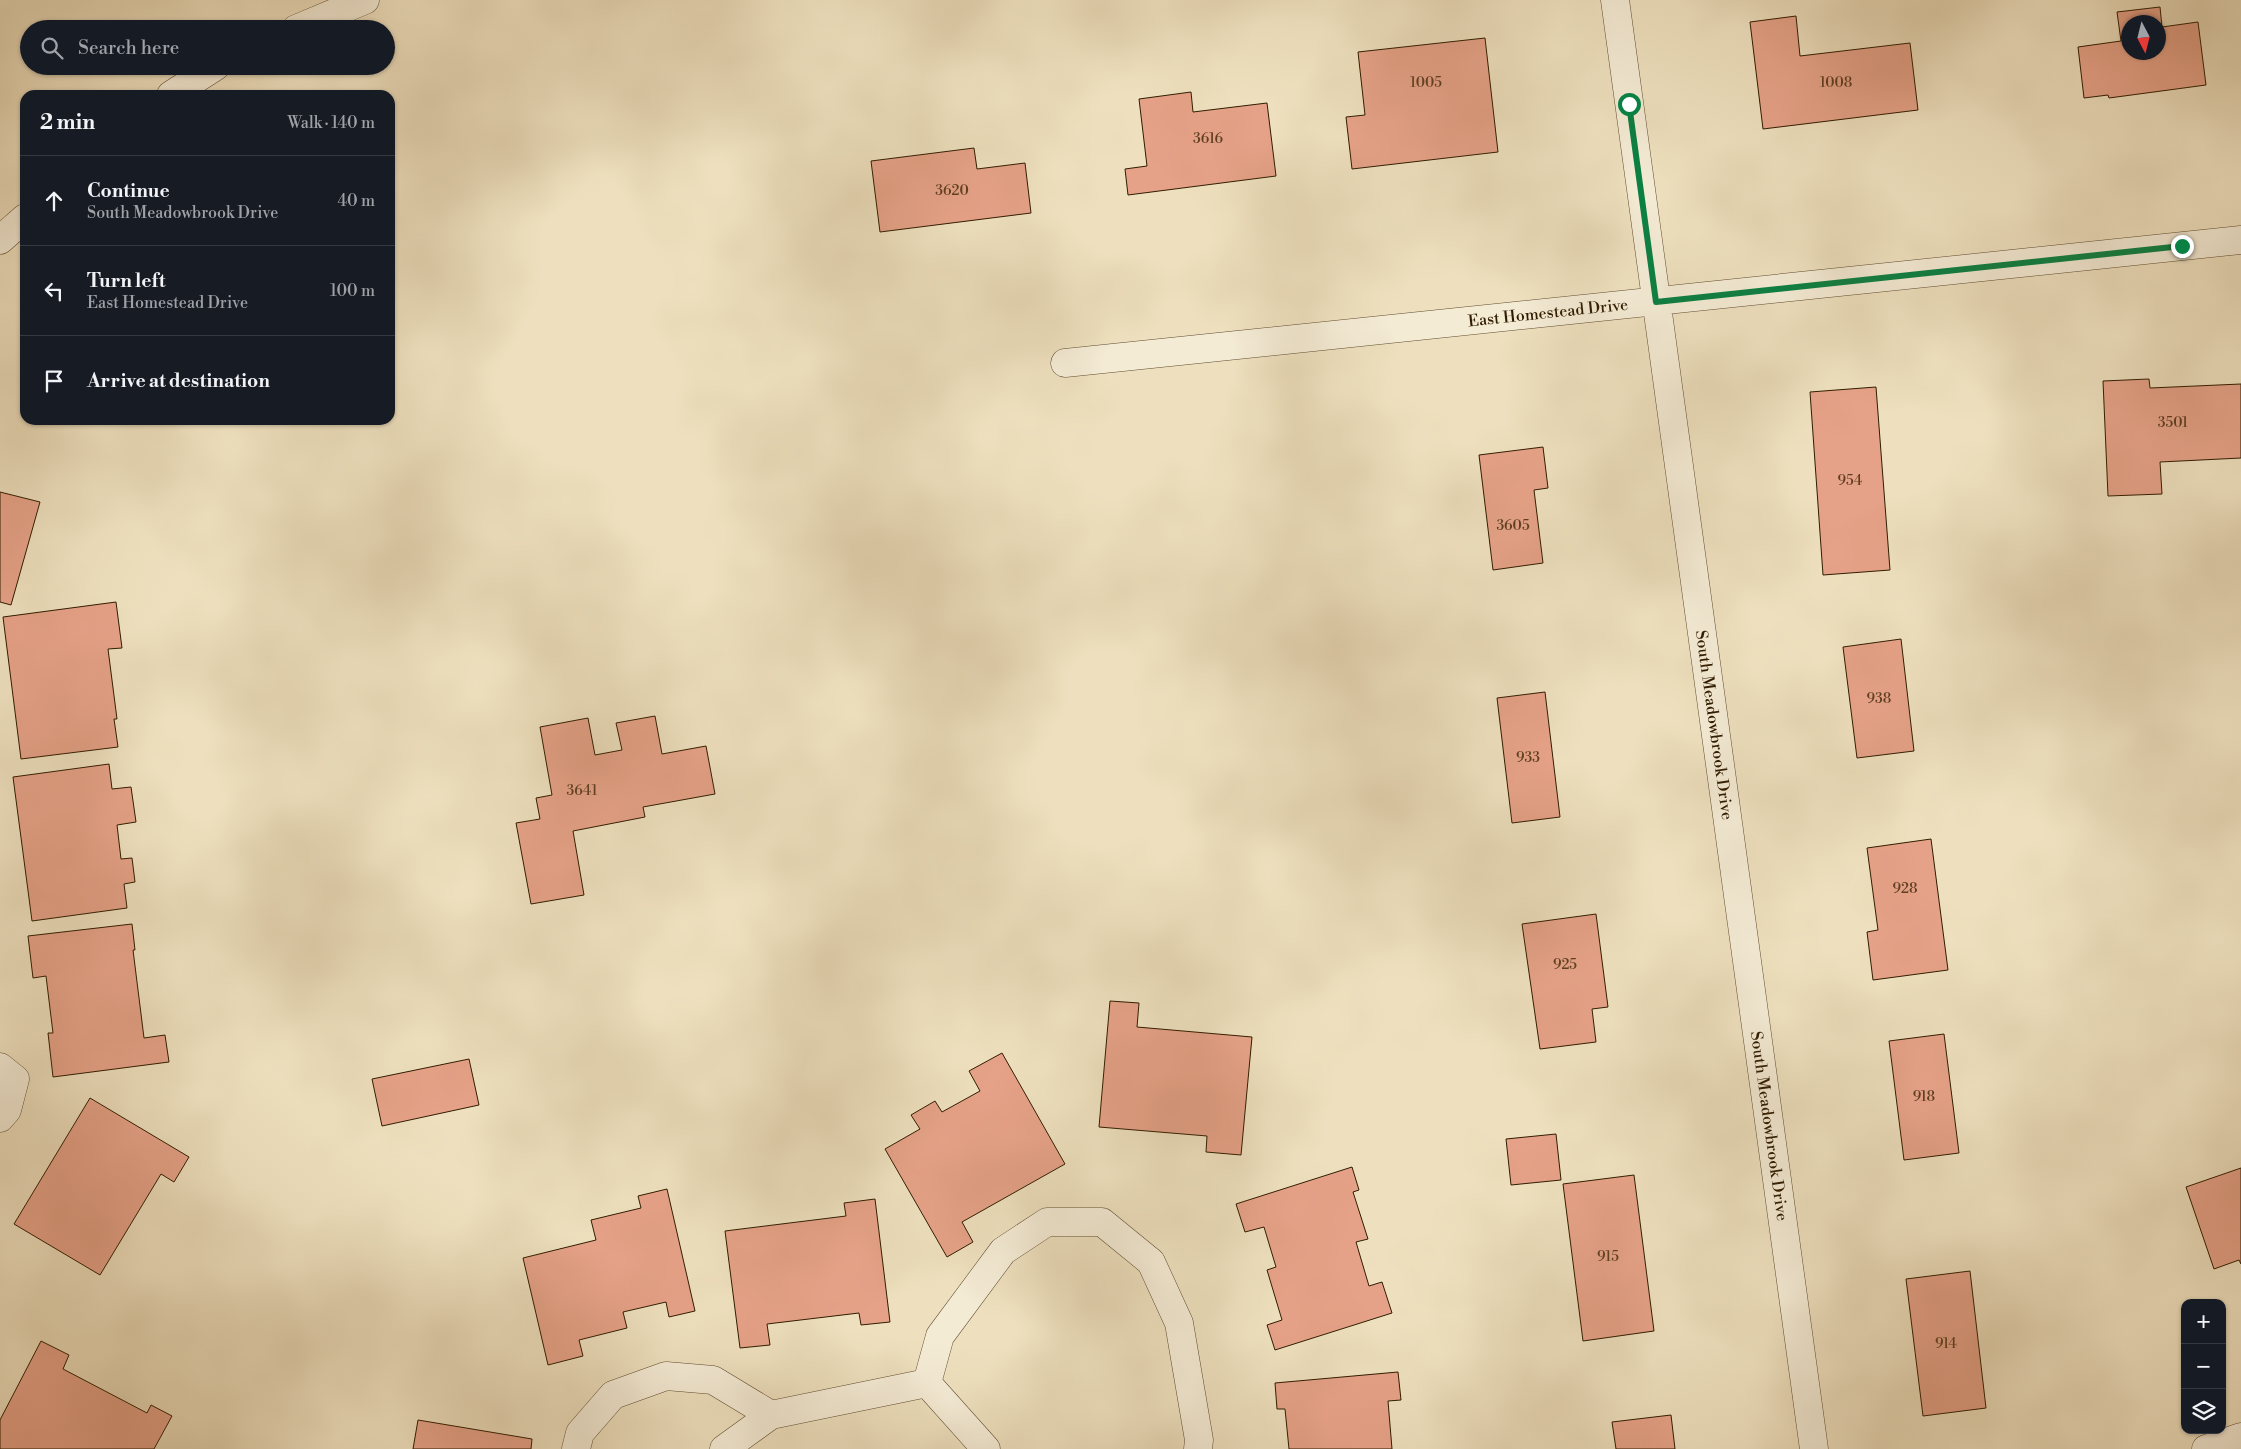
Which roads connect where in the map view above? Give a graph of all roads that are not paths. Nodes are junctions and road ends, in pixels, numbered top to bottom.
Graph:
1 (365, 0) edge
2 (1615, 0) edge
3 (317, 20) edge
4 (202, 75) edge
5 (179, 90) edge
6 (20, 222) edge
7 (0, 240) edge
8 (2241, 240) edge
9 (1656, 302) junction
10 (1065, 363) dead end
11 (0, 1067) edge
12 (0, 1118) edge
13 (927, 1383) junction
14 (771, 1415) junction
15 (2241, 1437) edge
16 (576, 1449) edge
17 (724, 1449) edge
18 (986, 1449) edge
19 (1198, 1449) edge
20 (1814, 1449) edge
21 (2206, 1449) edge

1 - 3 street
2 - 9 street, South Meadowbrook Drive
4 - 5 street
6 - 7 street
8 - 9 street, East Homestead Drive
9 - 10 street, East Homestead Drive
9 - 20 street, South Meadowbrook Drive
11 - 12 street
13 - 14 street
13 - 18 street
13 - 19 street
14 - 16 street
14 - 17 street
15 - 21 street

